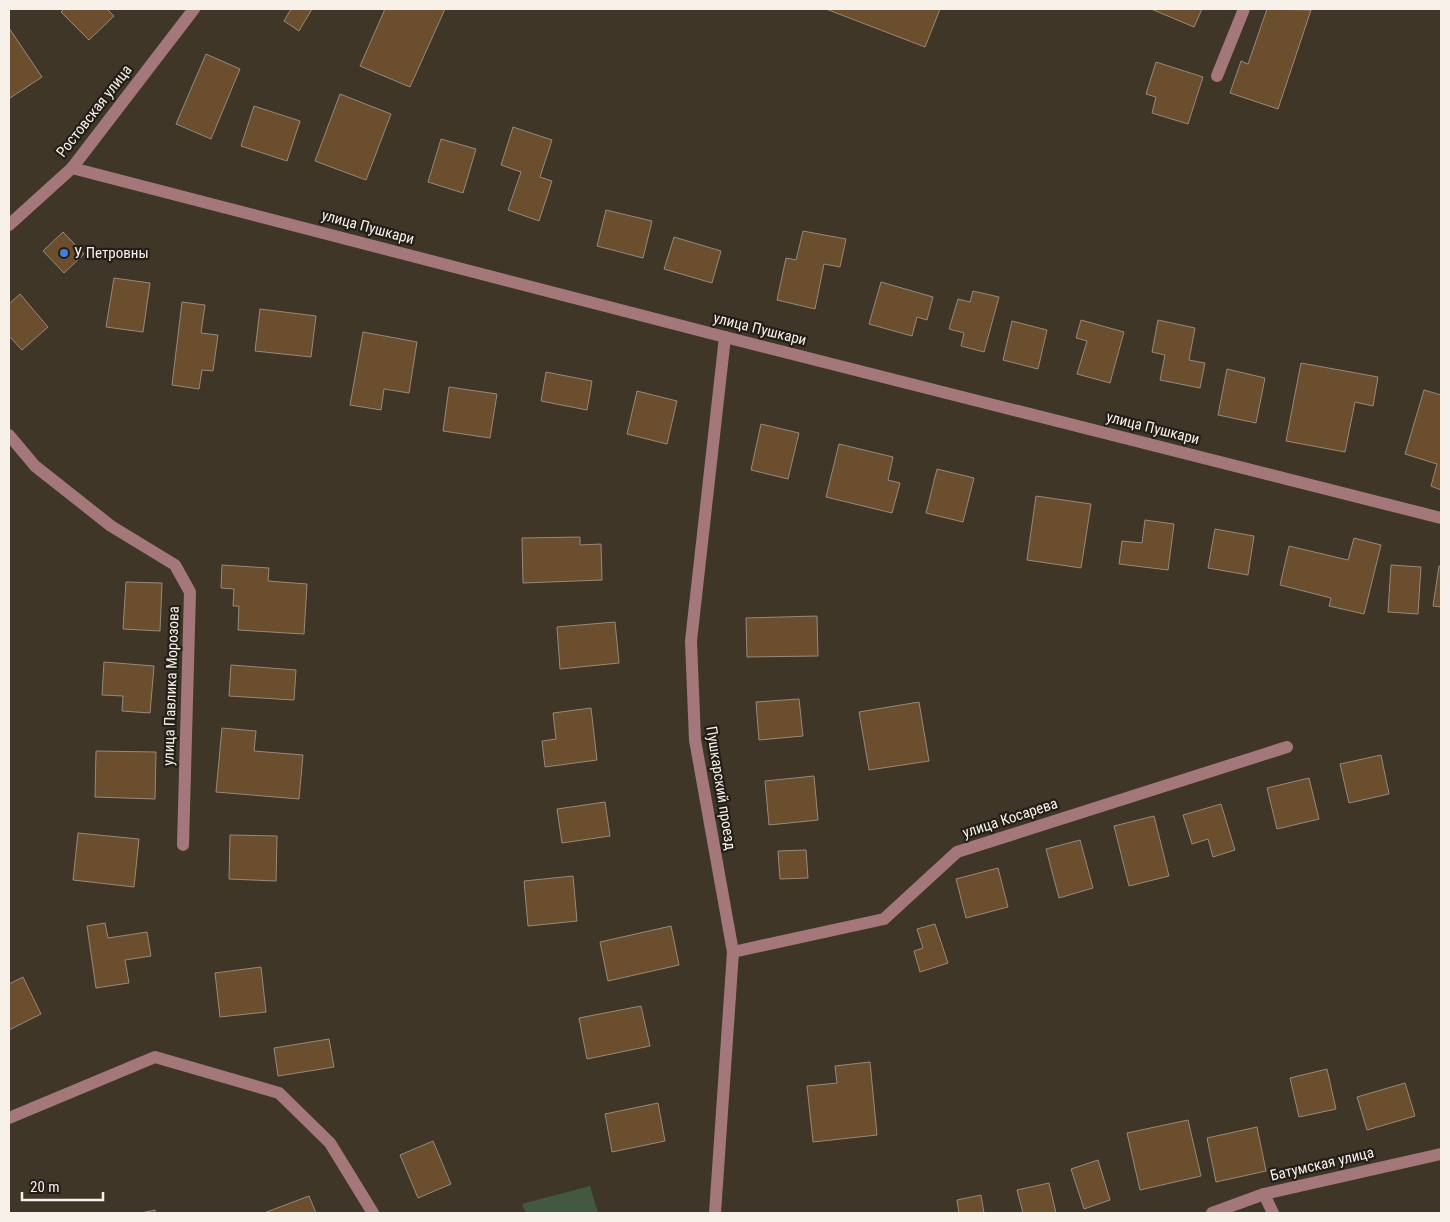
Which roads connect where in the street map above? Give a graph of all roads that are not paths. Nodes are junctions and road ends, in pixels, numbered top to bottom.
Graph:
1 (194, 9) edge
2 (1244, 9) edge
3 (1217, 76) dead end
4 (72, 168) junction
5 (9, 225) edge
6 (726, 337) junction
7 (9, 435) edge
8 (1441, 518) edge
9 (1286, 747) dead end
10 (183, 844) dead end
11 (733, 952) junction
12 (9, 1118) edge
13 (1441, 1154) edge
14 (1264, 1194) junction
15 (373, 1213) edge
16 (714, 1213) edge
17 (1212, 1213) edge
18 (1273, 1213) edge

1 - 4 street, Ростовская улица
2 - 3 street
4 - 5 street, Ростовская улица
4 - 6 street, улица Пушкари
6 - 8 street, улица Пушкари
6 - 11 street, Пушкарский проезд
7 - 10 street, улица Павлика Морозова
9 - 11 street, улица Косарева
11 - 16 street, Пушкарский проезд
12 - 15 street
13 - 14 street, Батумская улица
14 - 17 street, Батумская улица
14 - 18 street

